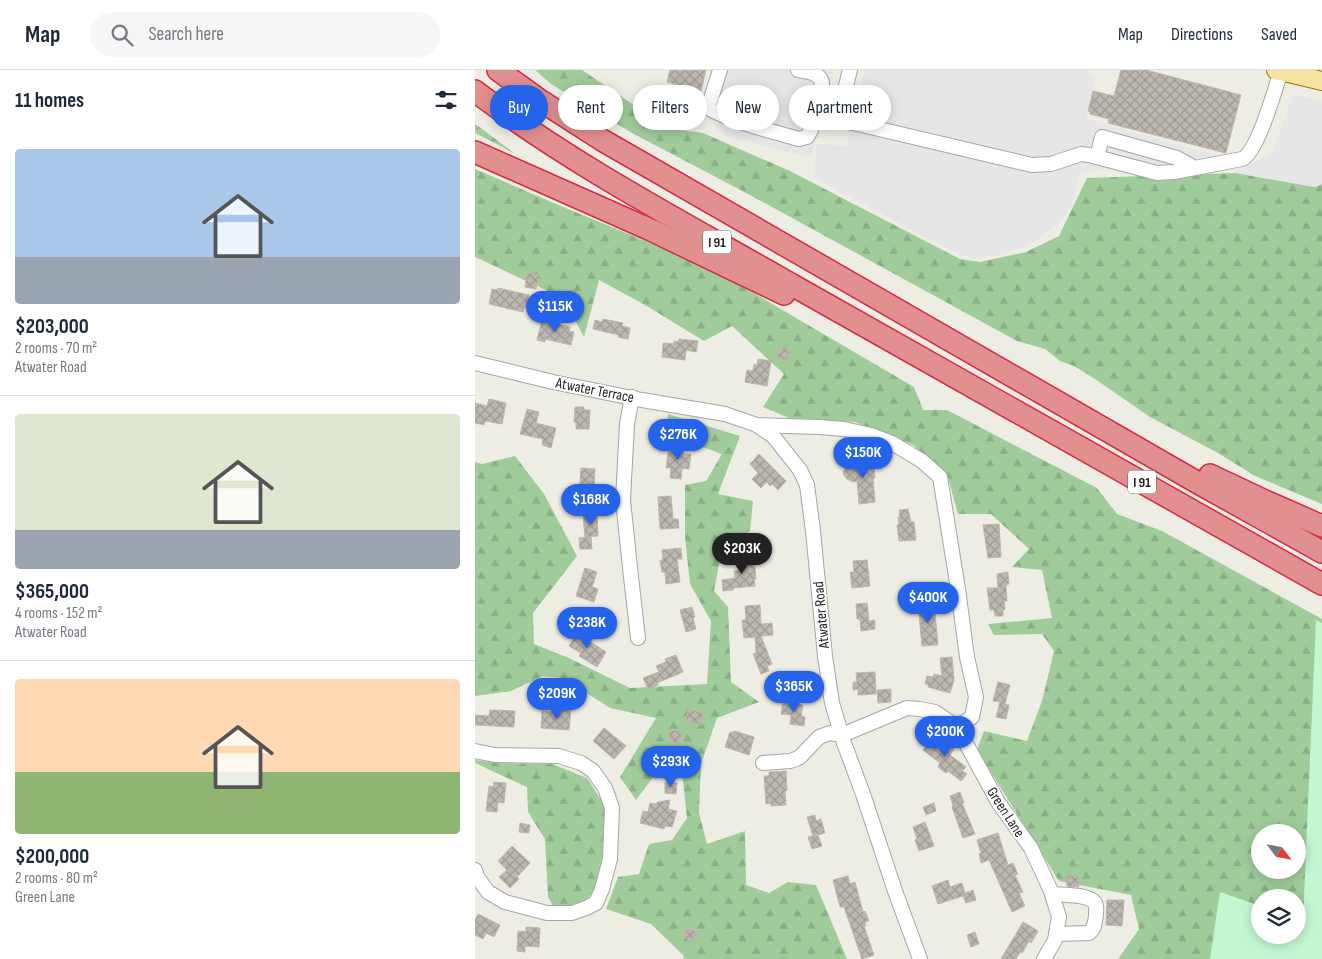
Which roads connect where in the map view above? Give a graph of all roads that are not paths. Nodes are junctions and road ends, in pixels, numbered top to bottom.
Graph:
1 (497, 70) edge
2 (720, 70) edge
3 (798, 70) edge
4 (850, 70) edge
5 (1278, 71) edge
6 (1317, 77) edge
7 (822, 85) edge
8 (846, 85) edge
9 (475, 91) edge
10 (811, 130) edge
11 (883, 130) edge
12 (475, 152) edge
13 (1097, 157) junction
14 (1195, 168) junction
15 (985, 359) junction
16 (475, 363) edge
17 (966, 383) junction
18 (632, 398) junction
19 (757, 425) junction
20 (1322, 526) edge
21 (1322, 552) edge
22 (1322, 584) edge
23 (638, 638) dead end
24 (957, 727) junction
25 (842, 735) junction
26 (475, 751) edge
27 (763, 763) dead end
28 (475, 870) edge
29 (1052, 894) junction
30 (1056, 934) junction
31 (920, 959) edge
32 (1044, 959) edge

1 - 15 highway, I 91
2 - 10 street
3 - 7 street
4 - 8 street
5 - 6 main road
5 - 14 street
9 - 17 highway, I 91
11 - 13 street
12 - 17 highway
13 - 14 street
13 - 14 street
15 - 20 highway
15 - 21 highway, I 91
16 - 18 street, Atwater Terrace
17 - 22 highway, I 91
18 - 19 street, Atwater Terrace
18 - 23 street
19 - 24 street, Atwater Terrace
19 - 25 street, Atwater Road
24 - 25 street, Green Lane
24 - 29 street, Green Lane
25 - 27 street, Green Lane
25 - 31 street, Atwater Road
26 - 28 street
29 - 30 street, Green Lane
29 - 30 street
30 - 32 street, Green Lane

